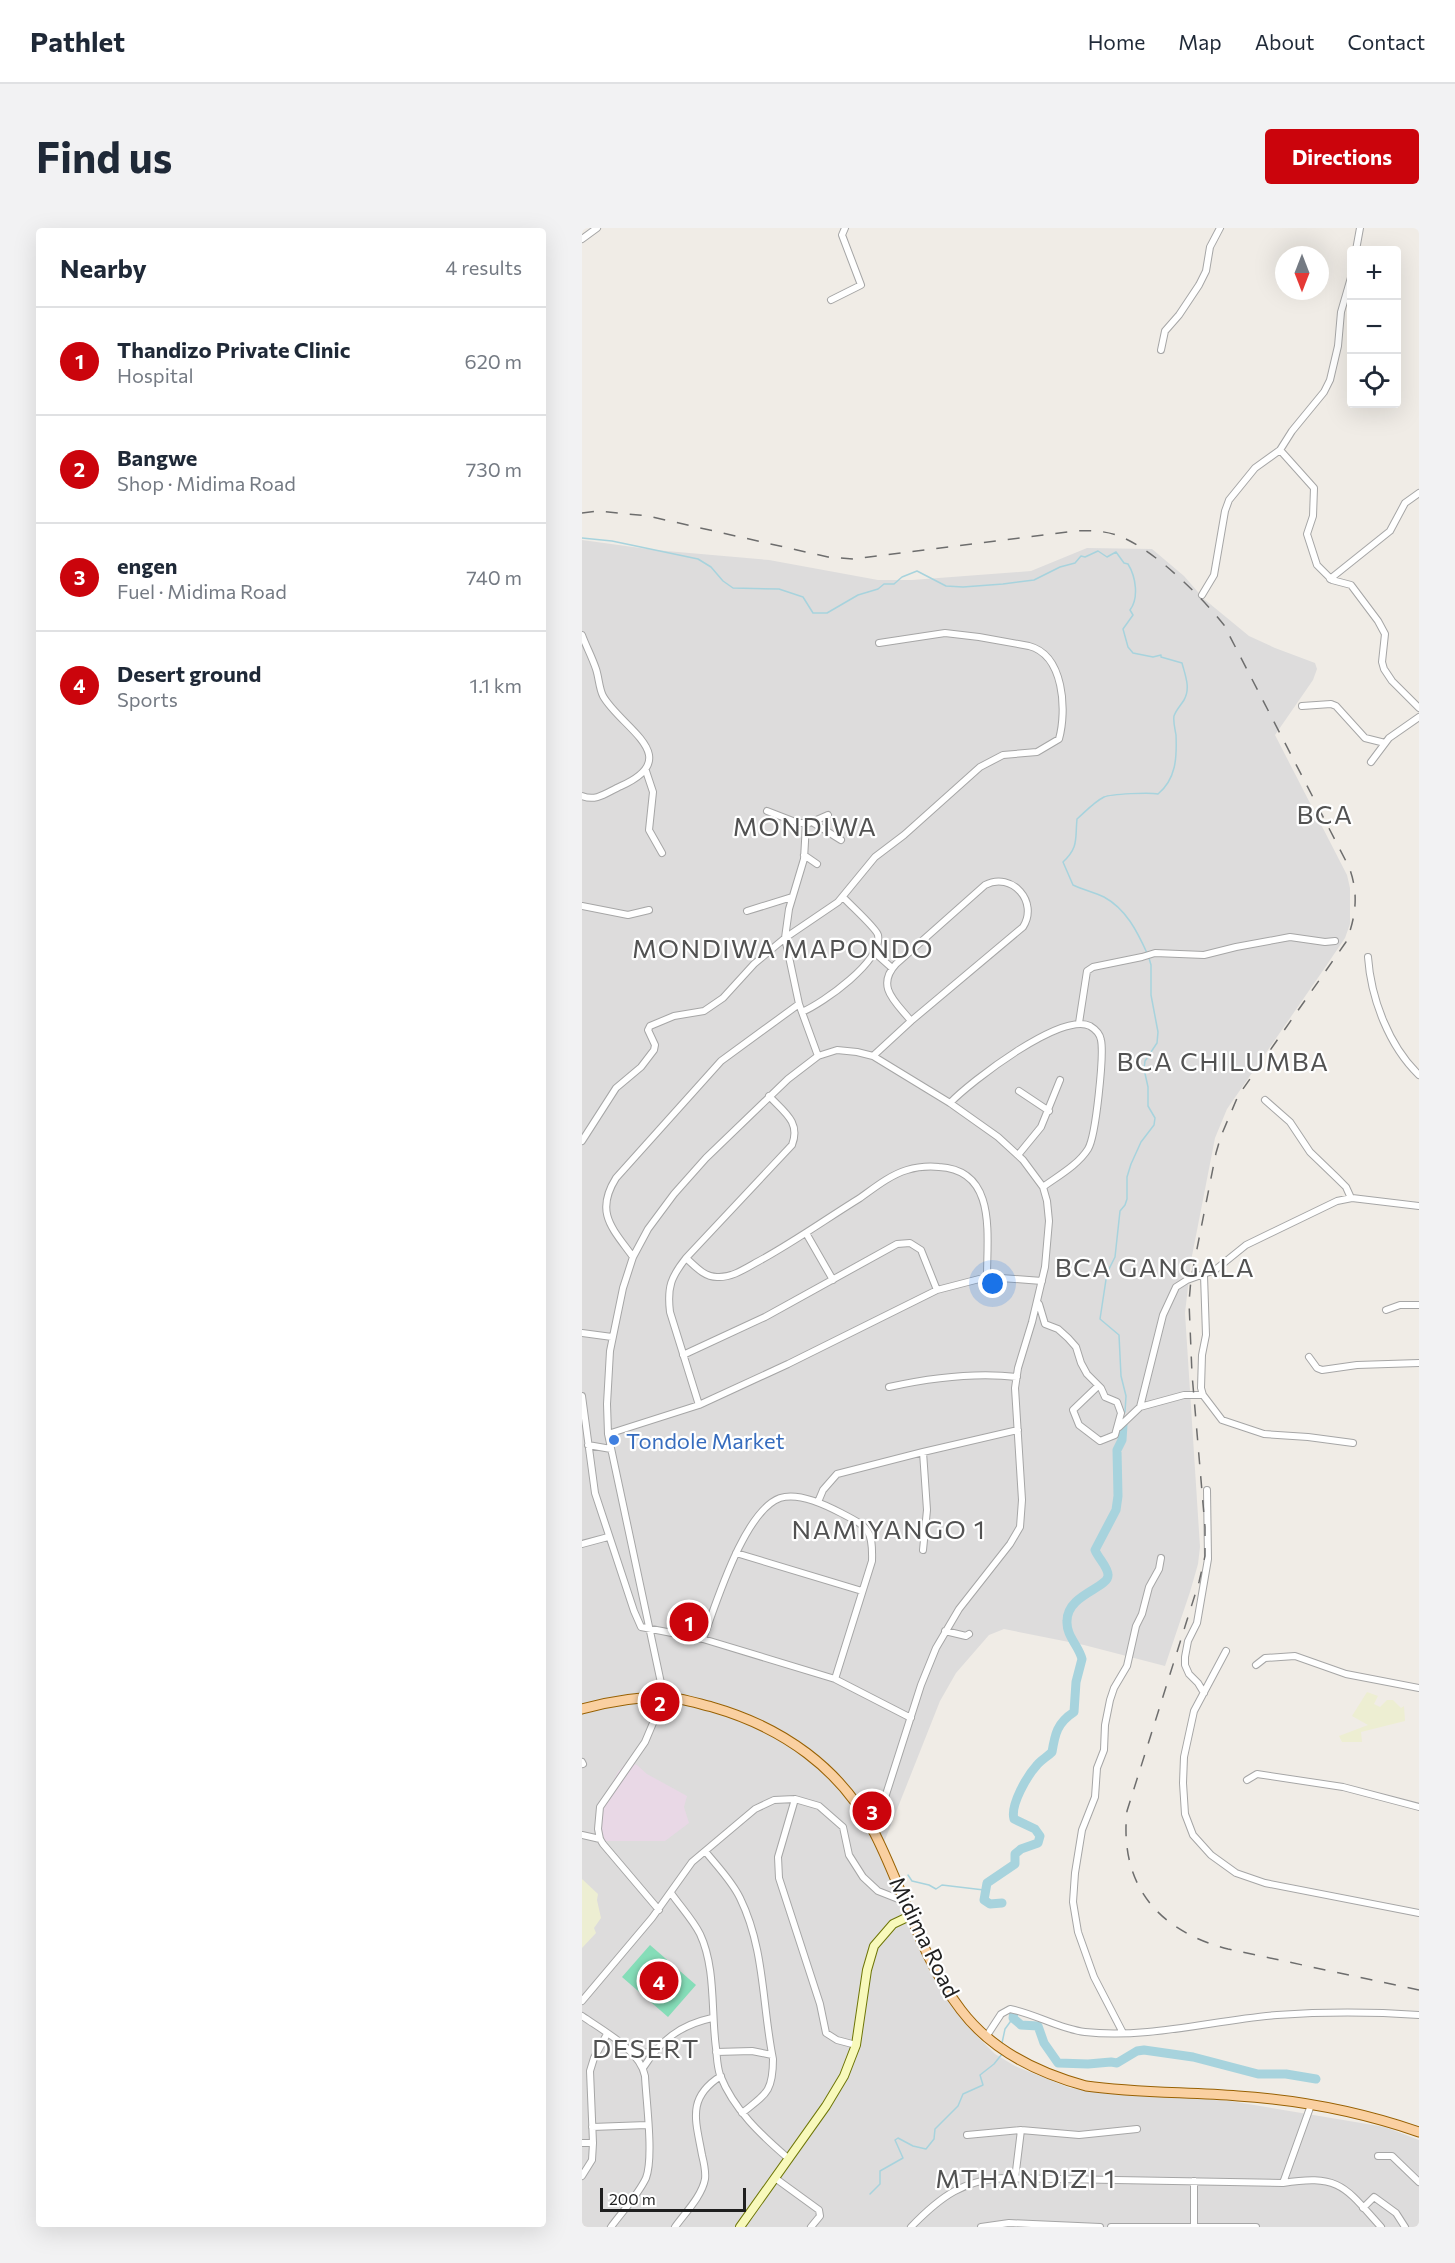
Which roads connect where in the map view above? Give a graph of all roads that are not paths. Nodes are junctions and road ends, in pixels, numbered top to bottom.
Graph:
1 (597, 228) edge
2 (845, 228) edge
3 (1220, 228) edge
4 (1360, 228) edge
5 (582, 238) edge
6 (1357, 246) edge
7 (1347, 291) edge
8 (831, 300) dead end
9 (1161, 350) dead end
10 (1280, 450) junction
11 (1419, 493) edge
12 (1330, 579) junction
13 (1203, 595) dead end
14 (582, 635) edge
15 (879, 643) dead end
16 (1302, 706) dead end
17 (1419, 708) edge
18 (1419, 717) edge
19 (1385, 743) junction
20 (1371, 762) dead end
21 (646, 771) junction
22 (582, 796) edge
23 (767, 811) dead end
24 (828, 815) dead end
25 (809, 823) junction
26 (841, 840) dead end
27 (662, 853) dead end
28 (804, 855) junction
29 (817, 864) dead end
30 (792, 897) junction
31 (843, 897) junction
32 (582, 906) edge
33 (649, 910) dead end
34 (747, 911) dead end
35 (785, 938) junction
36 (1335, 941) dead end
37 (874, 952) junction
38 (1368, 957) dead end
39 (892, 968) junction
40 (799, 1004) junction
41 (802, 1012) junction
42 (911, 1021) junction
43 (1079, 1023) junction
44 (818, 1056) junction
45 (873, 1056) junction
46 (1419, 1075) edge
47 (1060, 1080) dead end
48 (1019, 1091) dead end
49 (769, 1096) junction
50 (1264, 1100) dead end
51 (950, 1103) junction
52 (1049, 1111) junction
53 (582, 1141) edge
54 (1018, 1155) junction
55 (1042, 1187) junction
56 (1351, 1198) junction
57 (1419, 1206) edge
58 (806, 1233) junction
59 (633, 1257) junction
60 (686, 1258) junction
61 (1204, 1275) junction
62 (987, 1276) junction
63 (833, 1280) junction
64 (1042, 1281) junction
65 (937, 1290) junction
66 (1038, 1301) junction
67 (1419, 1305) edge
68 (1386, 1310) dead end
69 (582, 1333) edge
70 (612, 1337) junction
71 (683, 1355) junction
72 (1309, 1357) dead end
73 (1419, 1363) edge
74 (1017, 1377) junction
75 (1098, 1386) junction
76 (889, 1387) dead end
77 (1203, 1395) junction
78 (582, 1396) edge
79 (699, 1405) junction
80 (1140, 1407) junction
81 (1119, 1427) junction
82 (1018, 1430) junction
83 (608, 1434) junction
84 (1353, 1443) dead end
85 (588, 1445) junction
86 (611, 1449) junction
87 (923, 1452) junction
88 (1207, 1490) dead end
89 (818, 1502) junction
90 (608, 1538) junction
91 (582, 1544) edge
92 (923, 1550) dead end
93 (736, 1553) junction
94 (1161, 1558) dead end
95 (862, 1591) junction
96 (650, 1628) junction
97 (945, 1631) junction
98 (969, 1634) dead end
99 (702, 1639) junction
100 (1226, 1651) dead end
101 (1256, 1665) dead end
102 (835, 1679) junction
103 (1419, 1688) edge
104 (1203, 1693) junction
105 (664, 1696) junction
106 (582, 1709) edge
107 (911, 1718) junction
108 (1247, 1780) dead end
109 (795, 1799) junction
110 (1419, 1808) edge
111 (874, 1832) junction
112 (582, 1835) edge
113 (600, 1839) junction
114 (705, 1851) junction
115 (671, 1893) junction
116 (906, 1902) junction
117 (659, 1910) junction
118 (1419, 1913) edge
119 (912, 1915) junction
120 (582, 2001) edge
121 (1419, 2015) edge
122 (582, 2016) edge
123 (712, 2018) junction
124 (1123, 2033) junction
125 (607, 2034) junction
126 (986, 2037) junction
127 (856, 2045) junction
128 (627, 2049) junction
129 (655, 2050) junction
130 (716, 2052) junction
131 (772, 2055) junction
132 (643, 2068) junction
133 (721, 2076) junction
134 (1311, 2105) junction
135 (742, 2113) junction
136 (647, 2125) junction
137 (592, 2127) junction
138 (1137, 2129) dead end
139 (1021, 2130) junction
140 (1419, 2132) edge
141 (967, 2134) dead end
142 (582, 2143) edge
143 (593, 2143) junction
144 (1378, 2156) dead end
145 (789, 2159) junction
146 (582, 2176) edge
147 (775, 2178) junction
148 (1015, 2179) junction
149 (1194, 2181) junction
150 (1419, 2182) edge
151 (1283, 2183) junction
152 (1363, 2208) junction
153 (610, 2227) edge
154 (675, 2227) edge
155 (740, 2227) edge
156 (811, 2227) edge
157 (911, 2227) edge
158 (981, 2227) edge
159 (1100, 2227) edge
160 (1111, 2227) edge
161 (1194, 2227) edge
162 (1256, 2227) edge
163 (1380, 2227) edge
164 (1405, 2227) edge

1 - 5 street
2 - 8 street
3 - 9 street
4 - 6 street
7 - 10 street
10 - 12 street
10 - 13 street
11 - 12 street
12 - 17 street
14 - 21 street
15 - 31 street
16 - 19 street
18 - 19 street
19 - 20 street
21 - 22 street
21 - 27 street
23 - 25 street
24 - 25 street
25 - 26 street
25 - 28 street
28 - 29 street
28 - 30 street
30 - 34 street
30 - 35 street
31 - 35 street
31 - 37 street
32 - 33 street
35 - 40 street
35 - 53 street
36 - 43 street
37 - 39 street
37 - 41 street
38 - 46 street
39 - 42 street
39 - 42 street
40 - 41 street
40 - 59 street
41 - 44 street
42 - 45 street
43 - 51 street
43 - 55 street
44 - 45 street
44 - 49 street
45 - 51 street
47 - 52 street
48 - 52 street
49 - 59 street
49 - 60 street
50 - 56 street
51 - 54 street
52 - 54 street
54 - 55 street
55 - 64 street
56 - 57 street
56 - 61 street
58 - 60 street
58 - 62 street
58 - 63 street
59 - 70 street
60 - 71 street
61 - 77 street
61 - 80 street
62 - 64 street
62 - 65 street
63 - 65 street
63 - 71 street
64 - 66 street
65 - 79 street
66 - 74 street
66 - 75 street
67 - 68 street
69 - 70 street
70 - 83 street
71 - 79 street
72 - 73 street
74 - 76 street
74 - 82 street
75 - 81 street
75 - 81 street
77 - 80 street
77 - 84 street
78 - 85 street
79 - 83 street
80 - 81 street
82 - 87 street
82 - 97 street
83 - 86 street
85 - 86 street
85 - 90 street
86 - 96 street
87 - 89 street
87 - 92 street
88 - 104 street
89 - 93 street
89 - 95 street
90 - 91 street
90 - 96 street
93 - 95 street
93 - 99 street
94 - 124 street
95 - 102 street
96 - 99 street
96 - 105 street
97 - 98 street
97 - 107 street
99 - 102 street
100 - 104 street
101 - 103 street
102 - 107 street
104 - 118 street
105 - 106 main road, Midima Road
105 - 111 main road, Midima Road
105 - 113 street
107 - 111 street
108 - 110 street
109 - 114 street
109 - 116 street
109 - 127 street
111 - 116 main road, Midima Road
112 - 113 street
113 - 117 street
114 - 115 street
114 - 131 street
115 - 117 street
115 - 123 street
116 - 119 main road, Midima Road
117 - 120 street
119 - 126 main road, Midima Road
119 - 127 street
121 - 124 street
122 - 125 street
123 - 129 street
123 - 130 street
124 - 126 street
125 - 128 street
125 - 137 street
126 - 134 main road, Midima Road
127 - 145 street
128 - 129 street
128 - 132 street
129 - 132 street
130 - 131 street
130 - 133 street
131 - 135 street
132 - 136 street
133 - 135 street
133 - 154 street
134 - 140 main road, Midima Road
134 - 151 street
135 - 145 street
136 - 137 street
136 - 153 street
137 - 143 street
138 - 139 street
139 - 141 street
139 - 148 street
142 - 143 street
143 - 146 street
144 - 150 street
145 - 147 street
147 - 155 street
147 - 156 street
148 - 149 street
148 - 157 street
149 - 151 street
149 - 161 street
151 - 152 street
152 - 163 street
152 - 164 street
158 - 159 street
160 - 161 street
161 - 162 street

